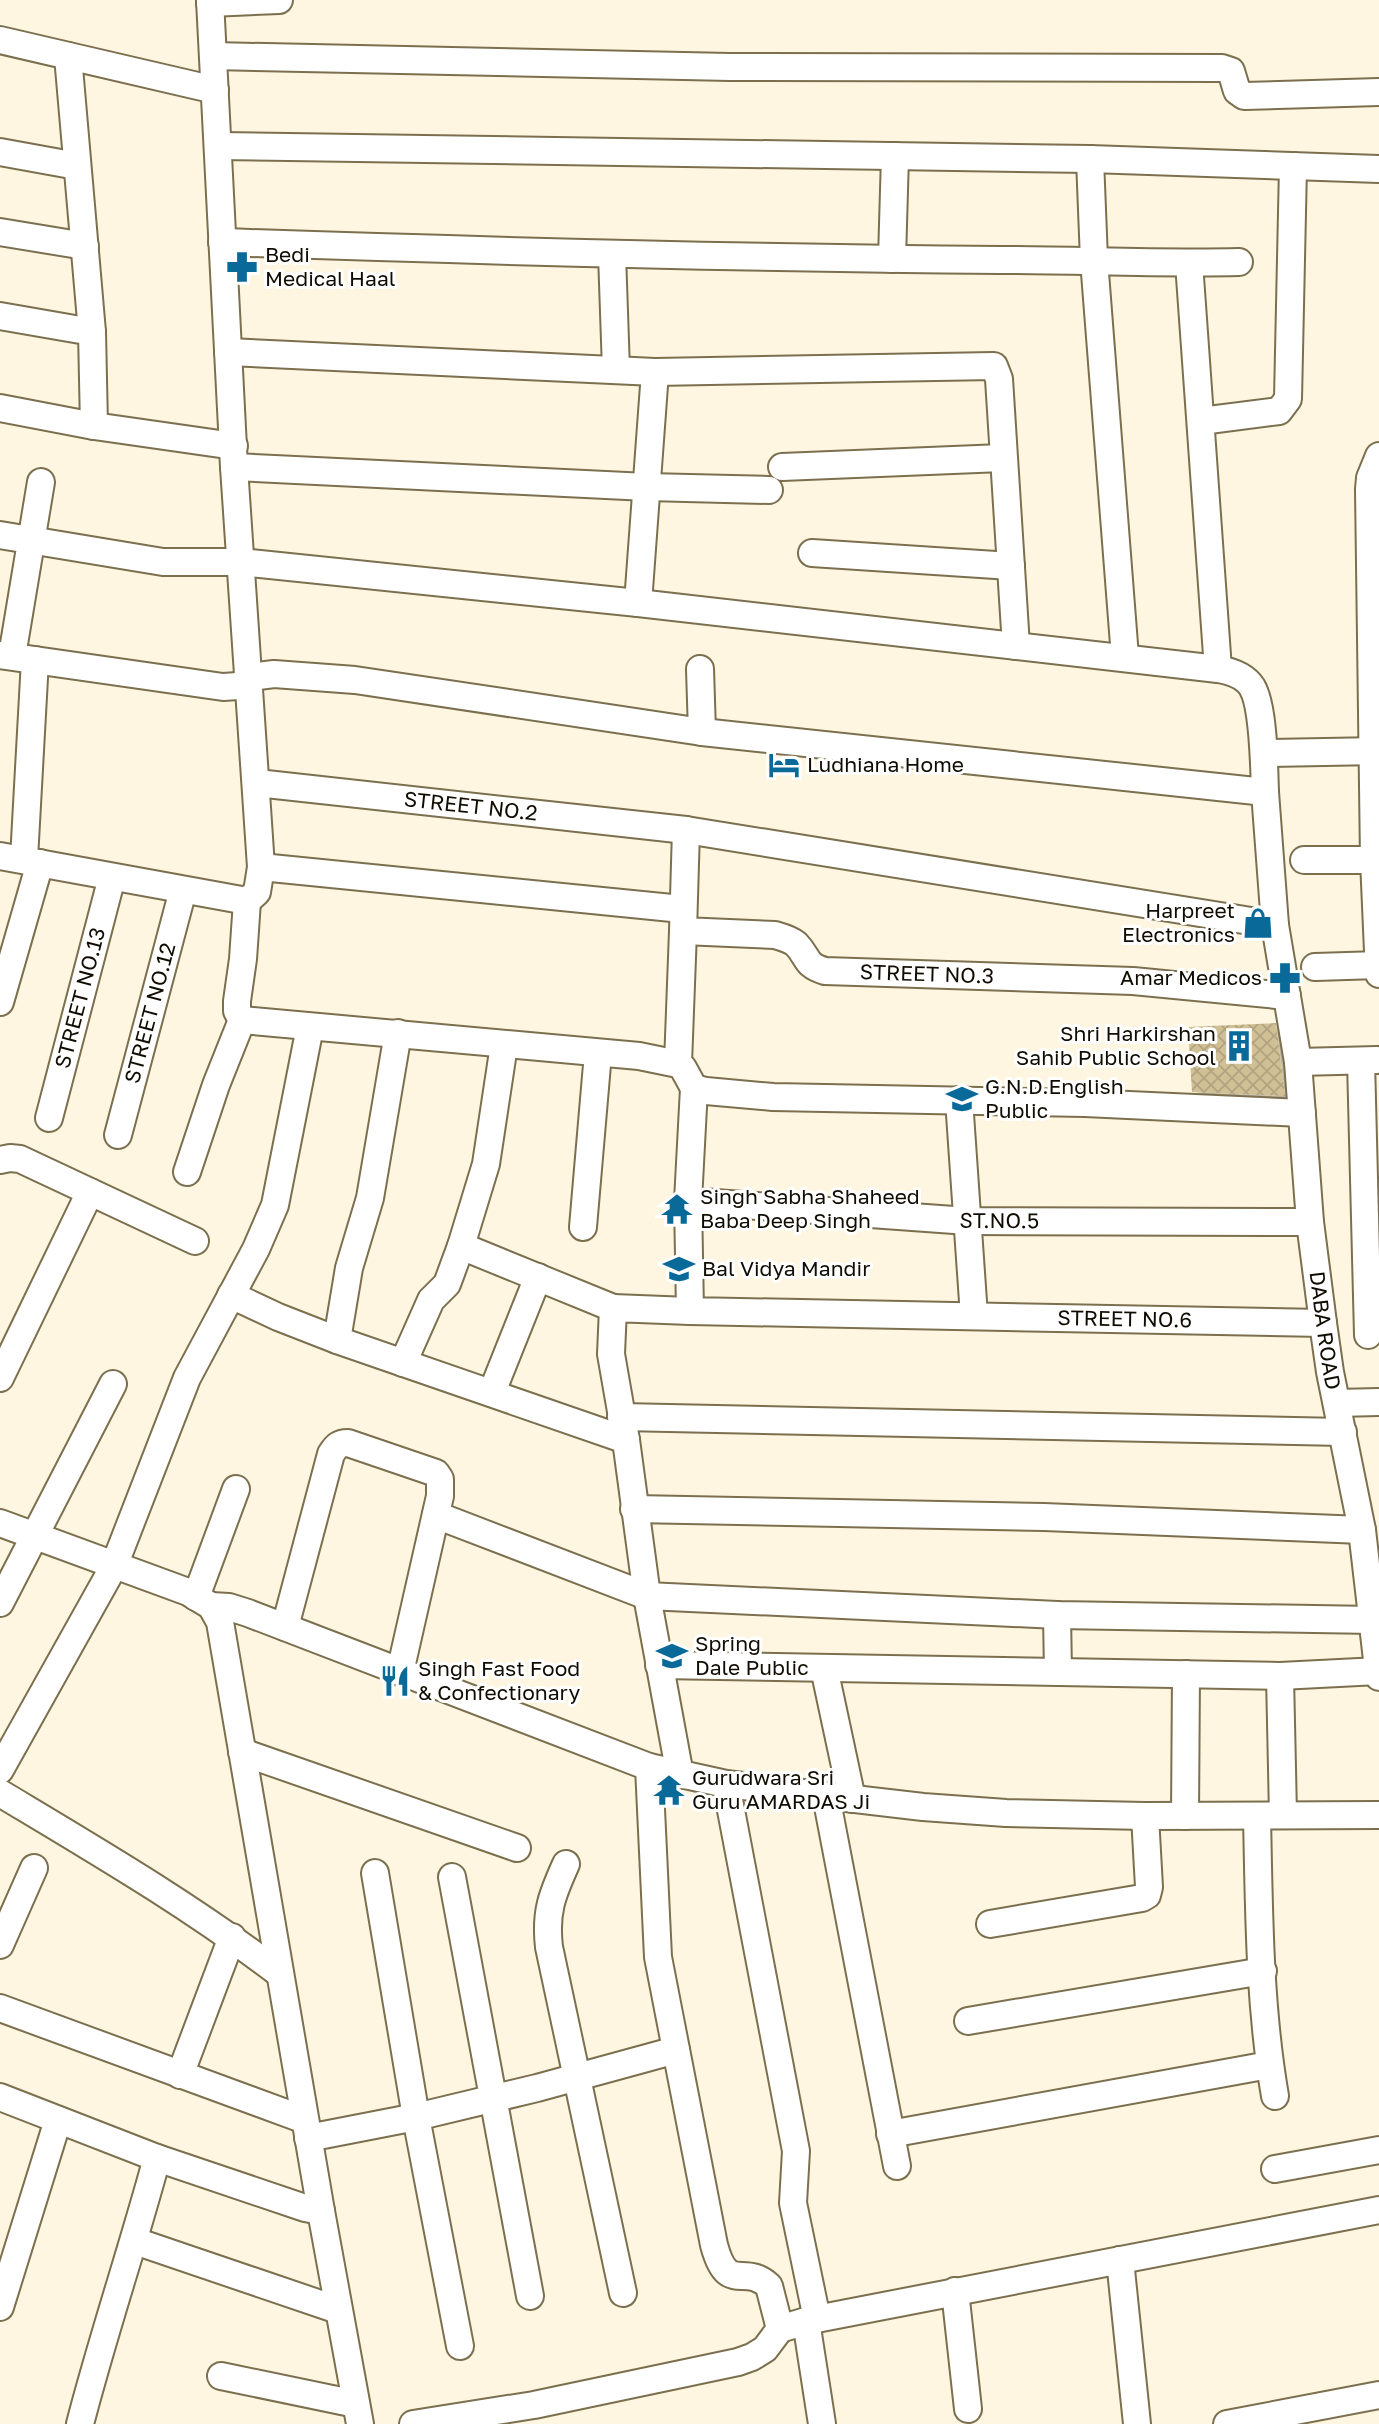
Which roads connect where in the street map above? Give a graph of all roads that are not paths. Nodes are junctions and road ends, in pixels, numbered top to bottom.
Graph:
1 (279, 0) edge
2 (210, 2) edge
3 (0, 40) edge
4 (68, 56) junction
5 (213, 56) junction
6 (215, 90) junction
7 (1379, 92) edge
8 (219, 146) junction
9 (0, 152) edge
10 (895, 156) junction
11 (1090, 159) junction
12 (77, 166) junction
13 (1293, 166) junction
14 (1379, 169) edge
15 (0, 232) edge
16 (222, 242) junction
17 (85, 246) junction
18 (612, 254) junction
19 (892, 259) junction
20 (1094, 260) junction
21 (1239, 262) dead end
22 (1189, 263) junction
23 (0, 316) edge
24 (92, 332) junction
25 (228, 352) junction
26 (616, 370) junction
27 (655, 372) junction
28 (0, 408) edge
29 (1201, 421) junction
30 (94, 426) junction
31 (1379, 456) edge
32 (234, 457) junction
33 (1002, 457) junction
34 (782, 467) dead end
35 (41, 482) dead end
36 (647, 488) junction
37 (769, 490) dead end
38 (0, 536) edge
39 (30, 541) junction
40 (812, 553) dead end
41 (240, 562) junction
42 (1011, 566) junction
43 (638, 603) junction
44 (1016, 646) junction
45 (16, 657) edge
46 (1125, 657) junction
47 (700, 669) dead end
48 (1218, 669) junction
49 (247, 681) junction
50 (702, 732) junction
51 (1376, 751) edge
52 (1264, 753) junction
53 (257, 783) junction
54 (1265, 792) junction
55 (686, 830) junction
56 (21, 859) edge
57 (1304, 860) dead end
58 (1376, 860) edge
59 (261, 867) junction
60 (112, 877) junction
61 (183, 890) junction
62 (247, 901) junction
63 (682, 920) junction
64 (1275, 925) junction
65 (1379, 965) edge
66 (1315, 967) dead end
67 (1379, 974) edge
68 (1287, 996) junction
69 (0, 1002) edge
70 (242, 1020) junction
71 (310, 1027) junction
72 (398, 1033) junction
73 (504, 1045) junction
74 (598, 1053) junction
75 (1370, 1060) edge
76 (1298, 1062) junction
77 (678, 1064) junction
78 (694, 1088) junction
79 (959, 1100) junction
80 (1302, 1113) junction
81 (49, 1118) dead end
82 (118, 1135) dead end
83 (0, 1160) edge
84 (187, 1172) dead end
85 (90, 1192) junction
86 (688, 1201) junction
87 (968, 1220) junction
88 (1310, 1222) junction
89 (583, 1227) dead end
90 (195, 1241) dead end
91 (461, 1246) junction
92 (538, 1277) junction
93 (231, 1295) junction
94 (613, 1308) junction
95 (690, 1311) junction
96 (974, 1316) junction
97 (1323, 1323) junction
98 (1368, 1335) dead end
99 (337, 1340) junction
100 (403, 1363) junction
101 (0, 1378) edge
102 (113, 1384) dead end
103 (492, 1392) junction
104 (1379, 1402) edge
105 (1337, 1403) junction
106 (623, 1429) junction
107 (1343, 1432) junction
108 (236, 1489) dead end
109 (634, 1508) junction
110 (436, 1514) junction
111 (0, 1523) edge
112 (1362, 1530) junction
113 (35, 1536) junction
114 (114, 1566) junction
115 (1373, 1570) edge
116 (647, 1596) junction
117 (203, 1601) junction
118 (0, 1603) edge
119 (1057, 1615) junction
120 (1374, 1620) junction
121 (285, 1627) junction
122 (659, 1665) junction
123 (824, 1668) junction
124 (1379, 1671) edge
125 (400, 1672) junction
126 (1058, 1672) junction
127 (1186, 1674) junction
128 (1280, 1676) junction
129 (1379, 1677) edge
130 (242, 1752) junction
131 (649, 1767) junction
132 (0, 1770) edge
133 (680, 1775) junction
134 (726, 1784) junction
135 (0, 1793) edge
136 (839, 1798) junction
137 (1283, 1815) junction
138 (1379, 1815) edge
139 (1144, 1816) junction
140 (1185, 1816) junction
141 (1257, 1816) junction
142 (517, 1848) dead end
143 (566, 1864) dead end
144 (34, 1868) dead end
145 (375, 1873) dead end
146 (452, 1877) dead end
147 (990, 1924) dead end
148 (232, 1937) junction
149 (0, 1945) edge
150 (1263, 1971) junction
151 (280, 1973) junction
152 (0, 2008) edge
153 (968, 2021) dead end
154 (676, 2050) junction
155 (1269, 2065) junction
156 (180, 2075) junction
157 (576, 2077) junction
158 (0, 2096) edge
159 (1275, 2096) dead end
160 (493, 2098) junction
161 (416, 2116) junction
162 (58, 2120) junction
163 (307, 2129) junction
164 (890, 2134) junction
165 (1379, 2150) edge
166 (157, 2158) junction
167 (897, 2166) dead end
168 (1275, 2169) dead end
169 (1379, 2210) edge
170 (321, 2211) junction
171 (135, 2241) junction
172 (1120, 2259) junction
173 (955, 2291) junction
174 (623, 2293) dead end
175 (530, 2296) dead end
176 (0, 2307) edge
177 (338, 2310) junction
178 (811, 2320) junction
179 (780, 2329) junction
180 (460, 2346) dead end
181 (221, 2376) dead end
182 (1379, 2395) edge
183 (968, 2409) dead end
184 (358, 2414) edge
185 (80, 2424) edge
186 (413, 2424) edge
187 (822, 2424) edge
188 (1137, 2424) edge
189 (1227, 2424) edge

1 - 2 street
2 - 5 street
3 - 4 street
4 - 6 street
4 - 12 street
5 - 6 street
5 - 7 street
6 - 8 street
8 - 10 street
8 - 16 street
9 - 12 street
10 - 11 street
10 - 19 street
11 - 13 street
11 - 20 street
12 - 17 street
13 - 14 street
13 - 29 street
15 - 17 street
16 - 18 street
16 - 25 street
17 - 24 street
18 - 19 street
18 - 26 street
19 - 20 street
20 - 22 street
20 - 46 street
21 - 22 street
22 - 29 street
23 - 24 street
24 - 30 street
25 - 26 street
25 - 32 street
26 - 27 street
27 - 33 street
27 - 36 street
28 - 30 street
29 - 48 street
30 - 32 street
31 - 51 street
32 - 36 street
32 - 41 street
33 - 34 street
33 - 42 street
35 - 39 street
36 - 37 street
36 - 43 street
38 - 39 street
39 - 41 street
39 - 45 street
40 - 42 street
41 - 43 street
41 - 49 street
42 - 44 street
43 - 44 street
44 - 46 street
45 - 49 street
45 - 56 street
46 - 48 street
47 - 50 street
48 - 52 street, DABA ROAD
49 - 50 street
49 - 53 street
50 - 54 street
51 - 52 street
51 - 58 street
52 - 54 street, DABA ROAD
53 - 55 street, STREET NO.2
53 - 59 street
54 - 64 street, DABA ROAD
55 - 63 street
55 - 64 street, STREET NO.2
56 - 60 street
56 - 69 street
57 - 58 street
58 - 65 street
59 - 62 street
59 - 63 street, STREET NO.3
60 - 61 street
60 - 81 street, STREET NO.13
61 - 62 street
61 - 82 street, STREET NO.12
62 - 70 street
63 - 68 street, STREET NO.3
63 - 77 street
64 - 68 street, DABA ROAD
65 - 66 street
65 - 67 street
68 - 76 street, DABA ROAD
70 - 71 street
70 - 84 street
71 - 72 street
71 - 93 street
72 - 73 street
72 - 99 street
73 - 74 street
73 - 91 street
74 - 77 street
74 - 89 street
75 - 76 street
75 - 98 street
76 - 80 street, DABA ROAD
77 - 78 street
78 - 79 street
78 - 86 street
79 - 80 street
79 - 87 street
80 - 88 street, DABA ROAD
83 - 85 street
85 - 90 street
85 - 101 street
86 - 87 street, ST.NO.5
86 - 95 street
87 - 88 street, ST.NO.5
87 - 96 street
88 - 97 street, DABA ROAD
91 - 92 street
91 - 100 street
92 - 94 street
92 - 103 street
93 - 99 street
93 - 114 street
94 - 95 street, STREET NO.6
94 - 106 street
95 - 96 street, STREET NO.6
96 - 97 street, STREET NO.6
97 - 105 street, DABA ROAD
99 - 100 street
100 - 103 street
102 - 113 street
103 - 106 street
104 - 105 street
105 - 107 street, DABA ROAD
106 - 107 street
106 - 109 street
107 - 112 street, DABA ROAD
108 - 117 street
109 - 112 street
109 - 116 street
110 - 116 street
110 - 121 street
110 - 125 street
111 - 113 street
112 - 115 street, DABA ROAD
113 - 114 street
113 - 118 street
114 - 117 street
114 - 132 street
115 - 120 street, DABA ROAD
116 - 119 street
116 - 122 street
117 - 121 street
117 - 130 street
119 - 120 street
119 - 126 street
120 - 124 street, DABA ROAD
121 - 125 street
122 - 123 street
122 - 133 street
123 - 126 street
123 - 136 street
124 - 128 street
124 - 129 street, DABA ROAD
125 - 131 street
126 - 127 street
127 - 128 street
127 - 140 street
128 - 137 street
130 - 142 street
130 - 151 street
131 - 133 street
131 - 154 street
133 - 134 street
134 - 136 street
134 - 178 street
135 - 148 street
136 - 139 street
136 - 164 street
137 - 138 street
137 - 141 street
139 - 140 street
139 - 147 street
140 - 141 street
141 - 150 street
143 - 157 street
144 - 149 street
145 - 161 street
146 - 160 street
148 - 151 street
148 - 156 street
150 - 153 street
150 - 155 street
151 - 163 street
152 - 156 street
154 - 157 street
154 - 179 street
155 - 159 street
155 - 164 street
156 - 163 street
157 - 160 street
157 - 174 street
158 - 162 street
160 - 161 street
160 - 175 street
161 - 163 street
161 - 180 street
162 - 166 street
162 - 176 street
163 - 170 street
164 - 167 street
165 - 168 street
166 - 170 street
166 - 171 street
169 - 172 street
170 - 177 street
171 - 177 street
171 - 185 street
172 - 173 street
172 - 188 street
173 - 178 street
173 - 183 street
177 - 184 street
178 - 179 street
178 - 187 street
179 - 186 street
181 - 184 street
182 - 189 street

